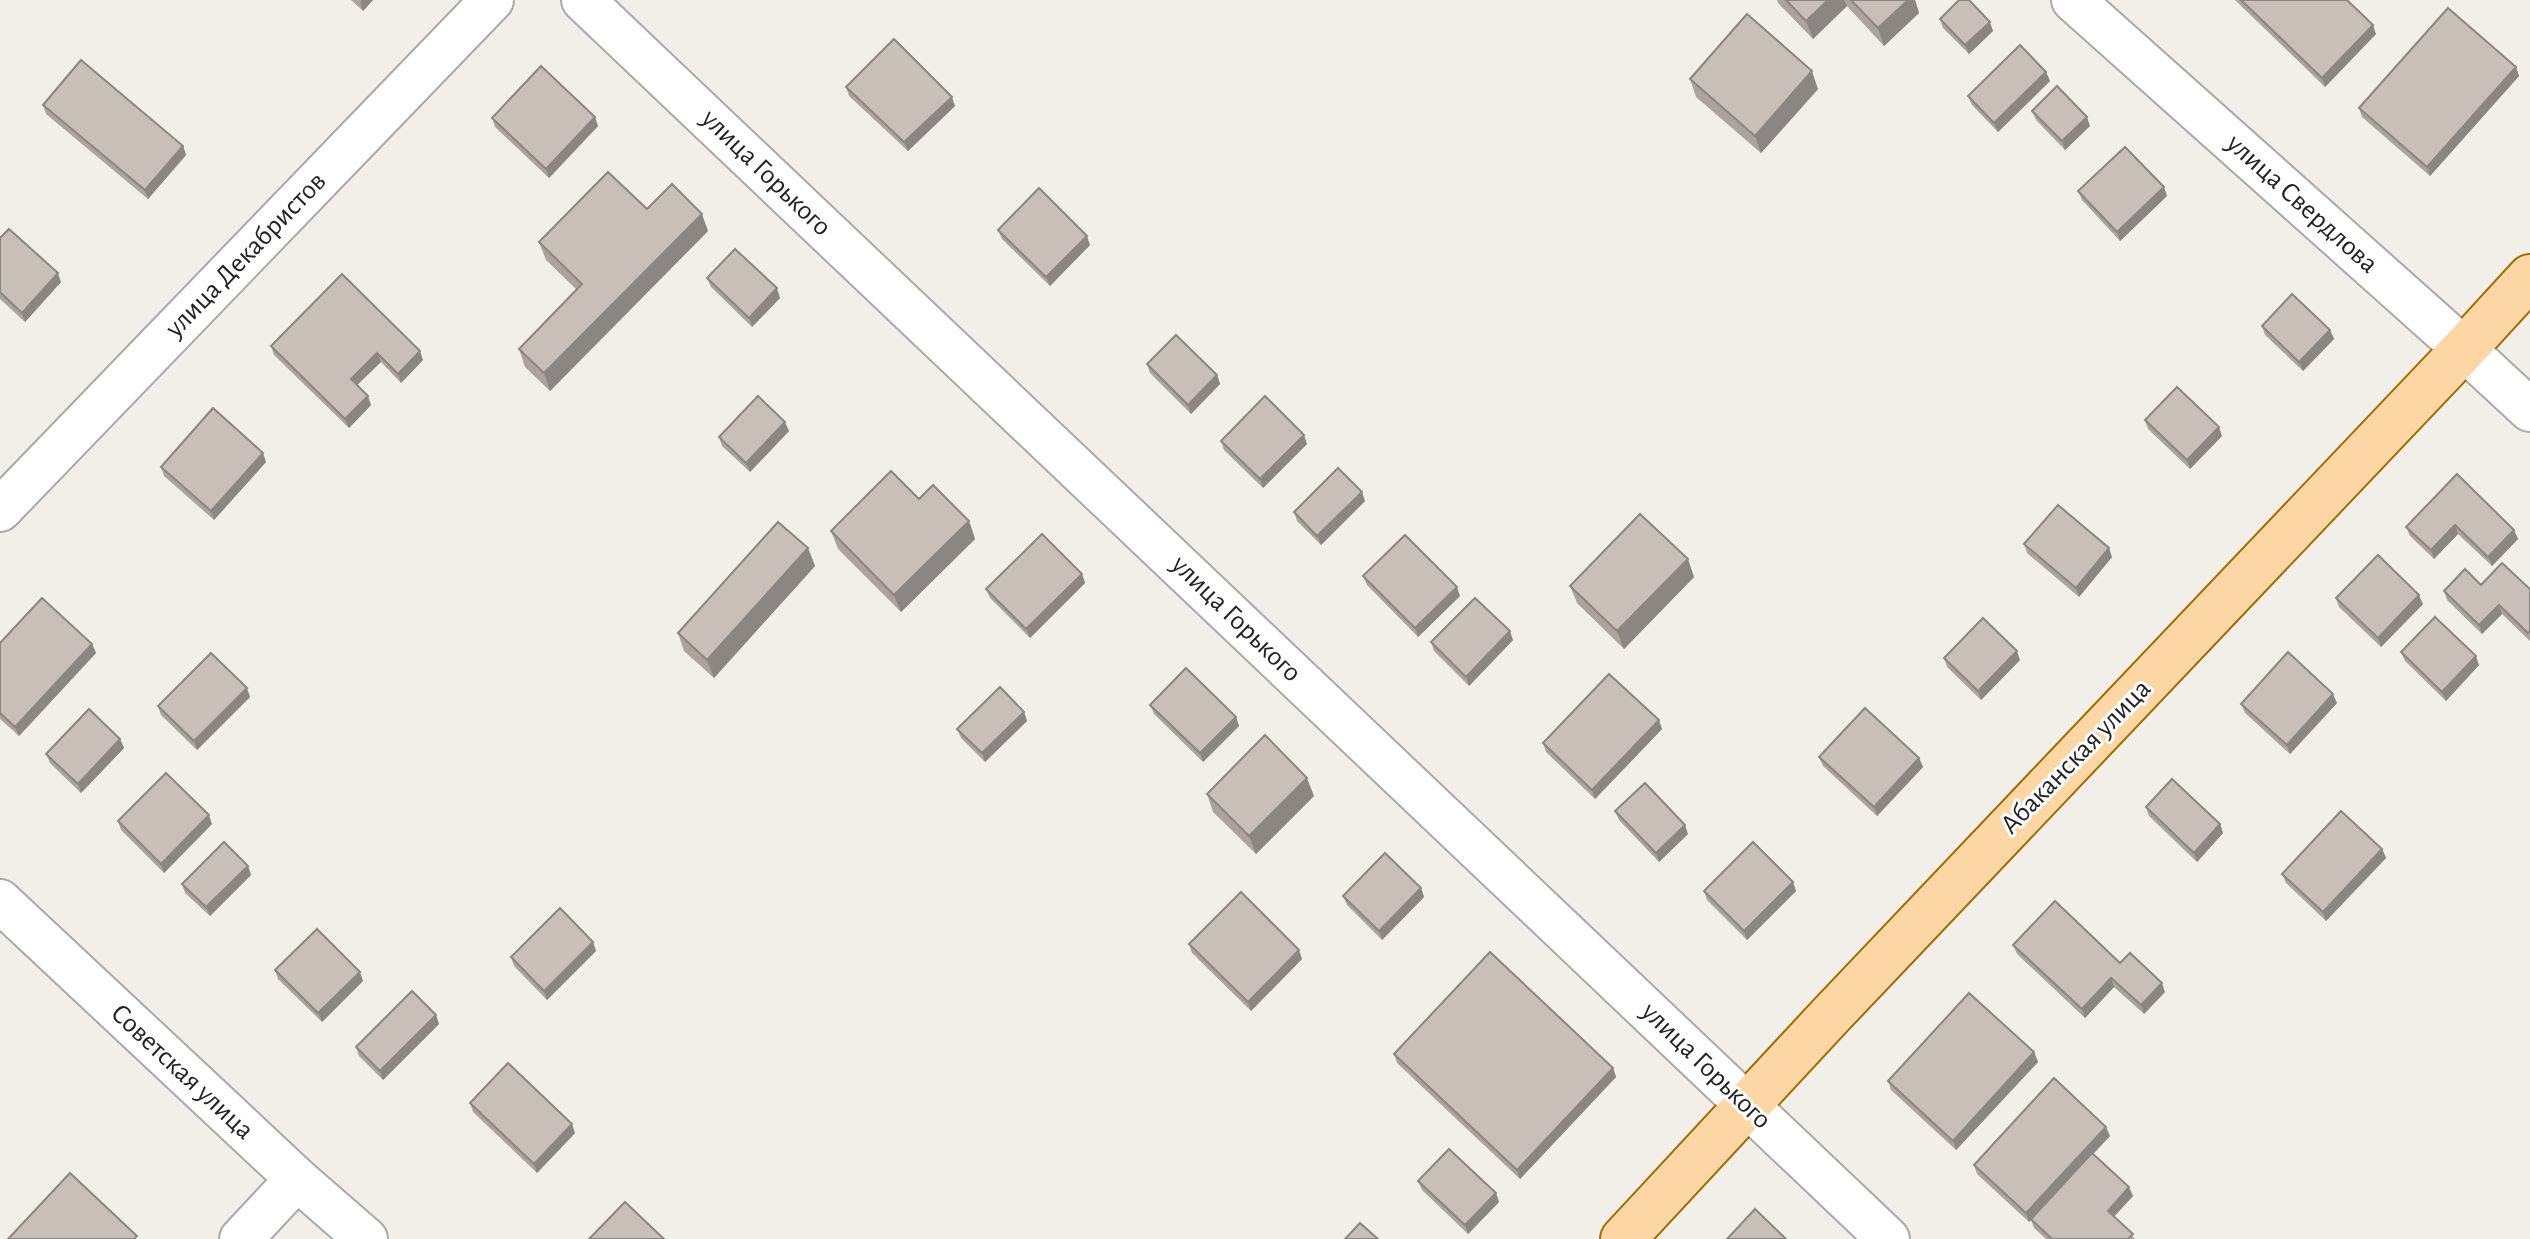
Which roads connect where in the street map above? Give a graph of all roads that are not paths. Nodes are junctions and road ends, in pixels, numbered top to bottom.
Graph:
1 (492, 0) edge
2 (583, 0) edge
3 (2073, 0) edge
4 (2530, 277) edge
5 (2464, 349) junction
6 (2530, 410) edge
7 (0, 510) edge
8 (0, 901) edge
9 (1748, 1105) junction
10 (297, 1179) junction
11 (241, 1239) edge
12 (366, 1239) edge
13 (1623, 1239) edge
14 (1888, 1239) edge

1 - 7 street, улица Декабристов
2 - 9 street, улица Горького
3 - 5 street, улица Свердлова
4 - 5 main road, Абаканская улица
5 - 6 street, улица Свердлова
5 - 9 main road, Абаканская улица
8 - 10 street, Советская улица
9 - 13 main road, Абаканская улица
9 - 14 street, улица Горького
10 - 11 street
10 - 12 street, Советская улица

